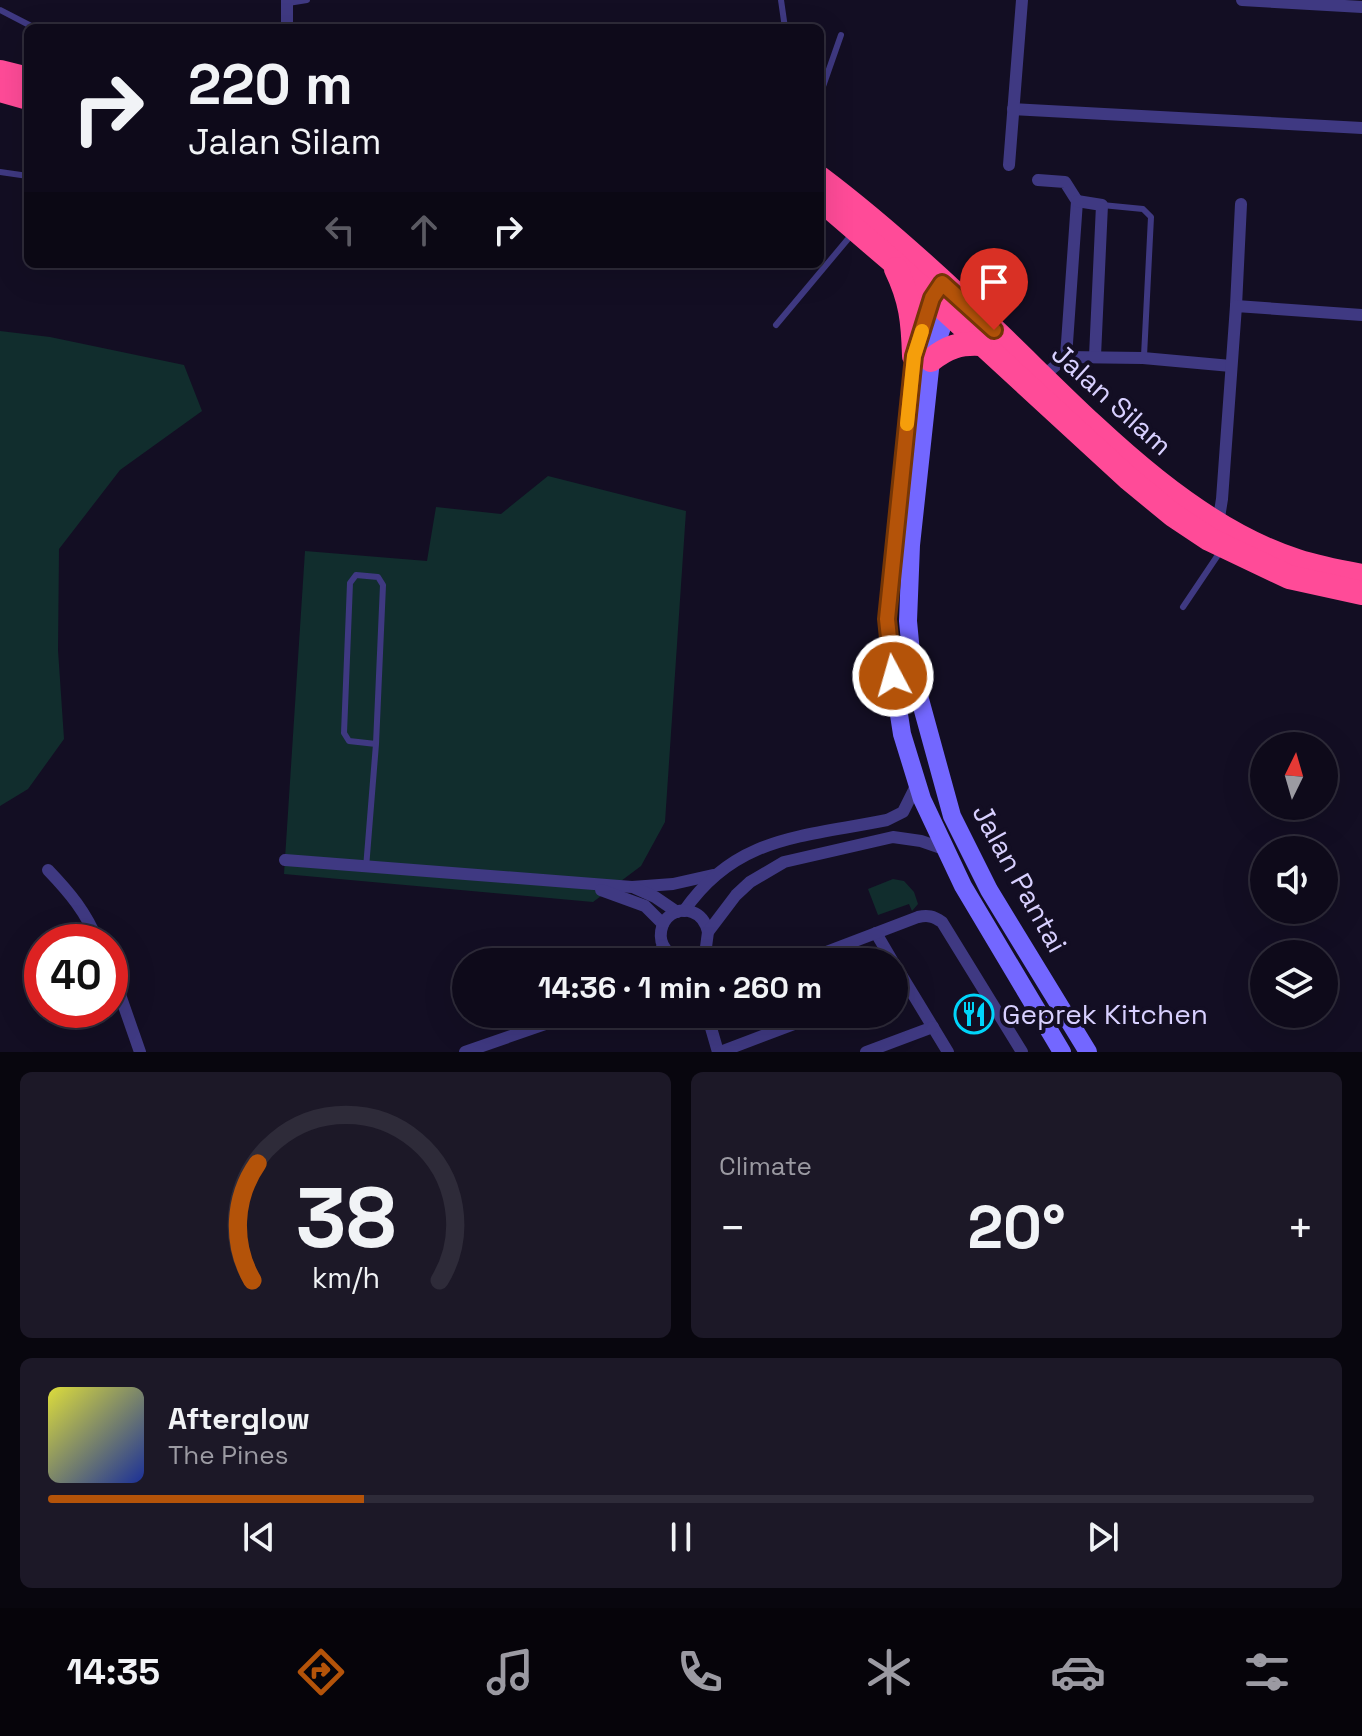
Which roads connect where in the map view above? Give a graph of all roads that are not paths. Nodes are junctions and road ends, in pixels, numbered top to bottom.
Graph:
1 (307, 0) edge
2 (781, 0) edge
3 (1022, 0) edge
4 (1242, 0) edge
5 (287, 2) edge
6 (1362, 7) edge
7 (0, 10) edge
8 (27, 24) edge
9 (287, 24) edge
10 (784, 24) edge
11 (841, 35) dead end
12 (0, 72) edge
13 (24, 78) edge
14 (824, 84) edge
15 (0, 90) edge
16 (24, 97) edge
17 (1013, 109) junction
18 (1362, 128) edge
19 (1009, 165) dead end
20 (0, 172) edge
21 (24, 175) edge
22 (1038, 180) dead end
23 (824, 181) edge
24 (1077, 201) junction
25 (824, 202) edge
26 (1241, 204) dead end
27 (1102, 205) junction
28 (856, 229) junction
29 (891, 260) junction
30 (824, 267) edge
31 (824, 268) edge
32 (945, 297) junction
33 (1236, 306) junction
34 (1362, 315) edge
35 (776, 325) dead end
36 (980, 344) junction
37 (1095, 356) junction
38 (1066, 357) junction
39 (922, 358) junction
40 (1143, 358) junction
41 (1231, 366) junction
42 (1042, 377) junction
43 (1221, 535) junction
44 (1362, 576) edge
45 (1362, 593) edge
46 (1183, 607) dead end
47 (376, 744) junction
48 (917, 784) junction
49 (947, 850) junction
50 (285, 860) dead end
51 (366, 868) junction
52 (48, 870) dead end
53 (713, 875) junction
54 (584, 885) junction
55 (632, 887) junction
56 (680, 912) junction
57 (91, 924) edge
58 (663, 924) junction
59 (708, 932) junction
60 (876, 933) junction
61 (663, 946) edge
62 (704, 948) edge
63 (837, 948) edge
64 (885, 948) edge
65 (908, 994) edge
66 (128, 1018) edge
67 (933, 1027) junction
68 (534, 1028) edge
69 (711, 1028) edge
70 (783, 1028) edge
71 (140, 1052) edge
72 (465, 1052) edge
73 (719, 1052) edge
74 (866, 1052) edge
75 (948, 1052) edge
76 (1022, 1052) edge
77 (1062, 1052) edge
78 (1088, 1052) edge

1 - 5 lane
2 - 10 lane
3 - 17 street
4 - 6 street
5 - 9 street
7 - 8 lane
11 - 14 lane
12 - 13 highway
15 - 16 highway
17 - 18 street
17 - 19 street
20 - 21 lane
22 - 24 street
23 - 32 highway, Jalan Silam
24 - 27 street
24 - 38 street
25 - 28 highway, Jalan Silam
26 - 33 street
27 - 37 street
27 - 40 lane
28 - 29 highway, Jalan Silam
28 - 30 lane
29 - 32 highway, Jalan Silam
29 - 39 highway
31 - 35 lane
32 - 36 highway, Jalan Silam
32 - 39 street, Jalan Pantai
32 - 42 highway, Jalan Silam
33 - 34 street
33 - 41 street
36 - 39 highway
36 - 43 highway, Jalan Silam
37 - 38 street
37 - 40 street
38 - 42 street
39 - 48 street, Jalan Pantai
39 - 78 street, Jalan Pantai
40 - 41 street
41 - 43 street
42 - 43 highway, Jalan Silam
43 - 44 highway, Jalan Silam
43 - 45 highway, Jalan Silam
43 - 46 lane
47 - 47 lane
47 - 51 lane
48 - 49 street, Jalan Pantai
48 - 53 street
49 - 59 street
49 - 77 street, Jalan Pantai
50 - 51 street
51 - 54 street
52 - 57 street
53 - 55 street
53 - 56 street
54 - 55 street
54 - 58 street
55 - 56 street
56 - 58 street
56 - 59 street
58 - 61 street
59 - 62 street
60 - 63 street
60 - 64 street
60 - 76 street
65 - 67 street
66 - 71 street
67 - 74 street
67 - 75 street
68 - 72 street
69 - 73 street
70 - 73 street

